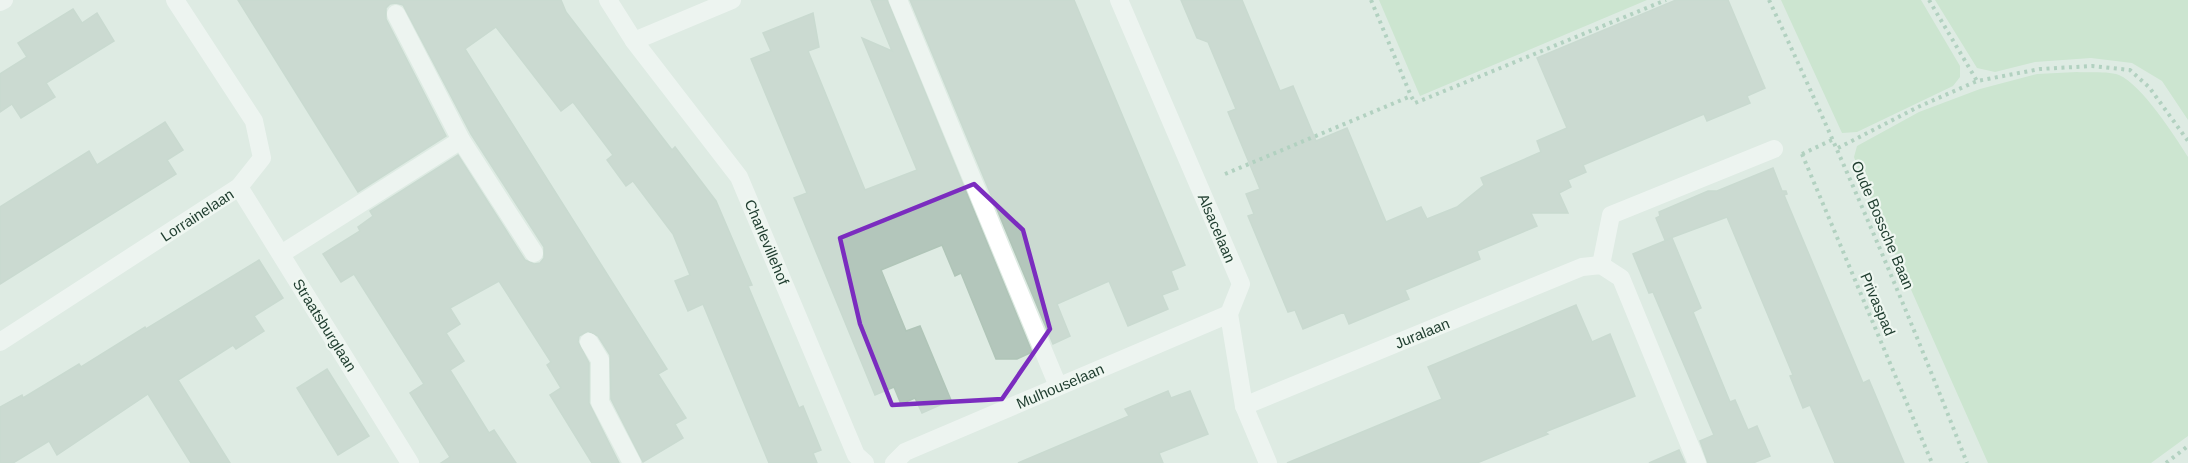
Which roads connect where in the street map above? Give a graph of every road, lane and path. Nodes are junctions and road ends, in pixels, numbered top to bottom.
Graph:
1 (4, 0) edge
2 (175, 0) edge
3 (608, 0) edge
4 (732, 0) edge
5 (898, 0) edge
6 (1119, 0) edge
7 (1371, 0) edge
8 (1666, 0) edge
9 (1769, 0) edge
10 (1929, 0) edge
11 (0, 2) edge
12 (396, 14) dead end
13 (634, 40) junction
14 (1977, 81) junction
15 (1411, 96) junction
16 (460, 140) junction
17 (2188, 141) edge
18 (1838, 148) junction
19 (1774, 149) dead end
20 (1802, 154) dead end
21 (1198, 185) junction
22 (239, 187) junction
23 (534, 252) dead end
24 (280, 254) junction
25 (1601, 265) junction
26 (1229, 314) junction
27 (0, 342) edge
28 (589, 342) dead end
29 (1058, 386) junction
30 (1244, 406) junction
31 (2188, 446) edge
32 (410, 463) edge
33 (632, 463) edge
34 (866, 463) edge
35 (894, 463) edge
36 (1268, 463) edge
37 (1697, 463) edge
38 (1932, 463) edge
39 (1967, 463) edge
40 (2166, 463) edge

1 - 11 street
2 - 22 street, Lorrainelaan
3 - 13 street, Charlevillehof
4 - 13 street
5 - 29 street
6 - 21 street, Alsacelaan
7 - 15 path
8 - 15 path
9 - 18 path, Oude Bossche Baan
10 - 14 path
12 - 16 street
13 - 34 street, Charlevillehof
14 - 17 path
14 - 18 path
15 - 21 path
16 - 23 street
16 - 24 street
18 - 39 path, Oude Bossche Baan
19 - 25 street
20 - 38 path, Privaspad
21 - 26 street, Alsacelaan
22 - 24 street, Straatsburglaan
22 - 27 street, Lorrainelaan
24 - 32 street, Straatsburglaan
25 - 30 street, Juralaan
25 - 37 street
26 - 29 street, Mulhouselaan
26 - 30 street
28 - 33 street
29 - 35 street, Mulhouselaan
30 - 36 street
31 - 40 path

